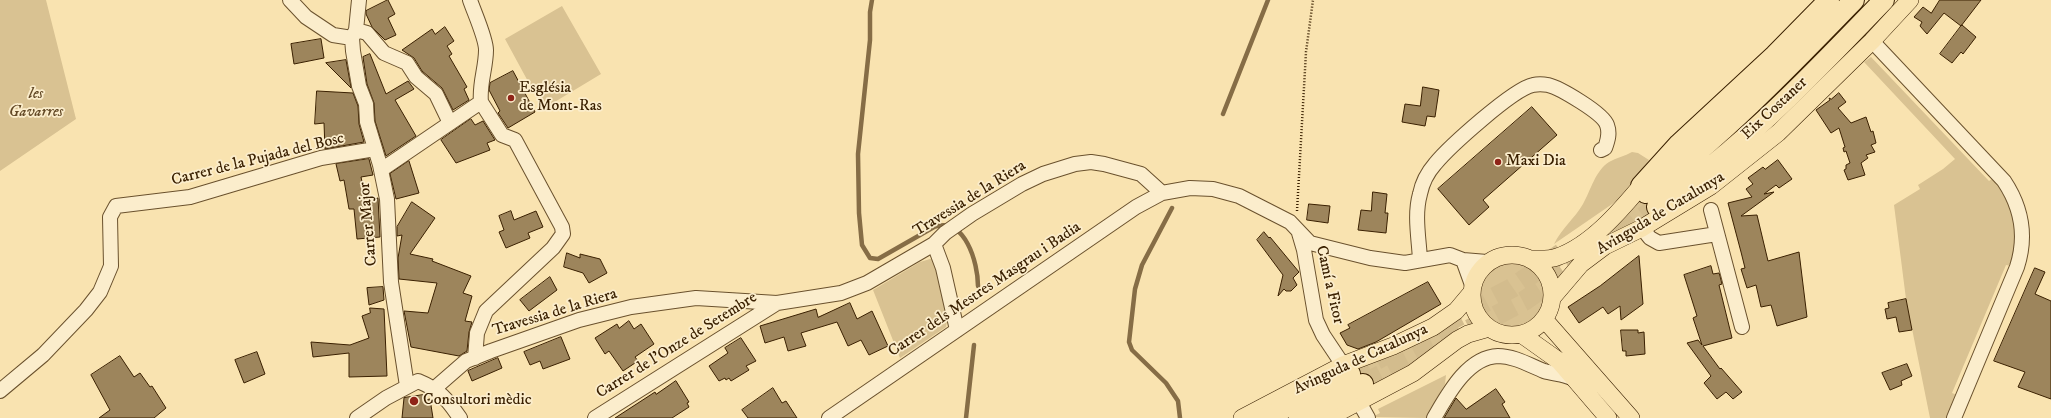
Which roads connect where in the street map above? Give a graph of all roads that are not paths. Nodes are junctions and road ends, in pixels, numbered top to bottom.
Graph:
1 (290, 0) edge
2 (359, 0) edge
3 (470, 0) edge
4 (1829, 0) edge
5 (1854, 0) edge
6 (1884, 0) edge
7 (1910, 0) edge
8 (354, 34) junction
9 (1872, 41) junction
10 (481, 102) junction
11 (450, 123) junction
12 (375, 149) junction
13 (1601, 150) dead end
14 (381, 170) junction
15 (1162, 193) junction
16 (1648, 195) junction
17 (1711, 210) dead end
18 (1642, 228) junction
19 (1299, 231) junction
20 (1718, 234) junction
21 (934, 244) junction
22 (1530, 259) junction
23 (1420, 260) junction
24 (1463, 260) junction
25 (1487, 262) junction
26 (1472, 288) junction
27 (1552, 298) junction
28 (745, 300) junction
29 (777, 303) junction
30 (1544, 319) junction
31 (745, 323) junction
32 (1742, 327) dead end
33 (1489, 328) junction
34 (957, 330) junction
35 (1520, 334) junction
36 (475, 358) junction
37 (1574, 379) junction
38 (1354, 381) junction
39 (407, 386) junction
40 (436, 388) junction
41 (0, 391) edge
42 (357, 418) edge
43 (460, 418) edge
44 (595, 418) edge
45 (829, 418) edge
46 (1242, 418) edge
47 (1266, 418) edge
48 (1299, 418) edge
49 (1328, 418) edge
50 (1368, 418) edge
51 (1434, 418) edge
52 (1608, 418) edge
53 (1631, 418) edge
54 (1954, 418) edge

1 - 8 street
2 - 8 street, Carrer Major
3 - 10 street
4 - 16 highway
5 - 16 highway, Eix Costaner
6 - 16 highway, Eix Costaner
7 - 9 main road, Avinguda de Catalunya
8 - 11 street
8 - 12 street, Carrer Major
9 - 18 main road, Avinguda de Catalunya
9 - 54 street
10 - 11 street
10 - 36 street
11 - 14 street
12 - 14 street, Carrer Major
12 - 41 street, Carrer de la Pujada del Bosc
13 - 23 street
14 - 39 street, Carrer Major
15 - 19 street
15 - 21 street, Travessia de la Riera
15 - 34 street, Carrer dels Mestres Masgrau i Badia
16 - 22 main road, Avinguda de Catalunya
17 - 20 street
18 - 20 street
18 - 27 main road, Avinguda de Catalunya
19 - 23 street
19 - 38 street, Camí a Fitor
20 - 32 street
21 - 29 street, Travessia de la Riera
21 - 34 street
22 - 25 main road
22 - 27 main road
23 - 24 street
24 - 25 street
24 - 26 street
25 - 26 main road
26 - 33 main road
26 - 38 main road, Avinguda de Catalunya
27 - 30 main road
28 - 29 street, Travessia de la Riera
28 - 31 street
28 - 36 street, Travessia de la Riera
29 - 31 street, Carrer de l'Onze de Setembre
30 - 35 main road
30 - 53 main road
31 - 44 street, Carrer de l'Onze de Setembre
33 - 35 main road
33 - 38 main road, Avinguda de Catalunya
34 - 45 street, Carrer dels Mestres Masgrau i Badia
35 - 37 main road
36 - 40 street, Travessia de la Riera
37 - 51 street
37 - 52 main road
38 - 46 main road, Avinguda de Catalunya
38 - 47 highway
38 - 48 highway
38 - 49 main road, Avinguda de Catalunya
38 - 50 street, Camí a Fitor
39 - 40 street
39 - 42 street
40 - 43 street

